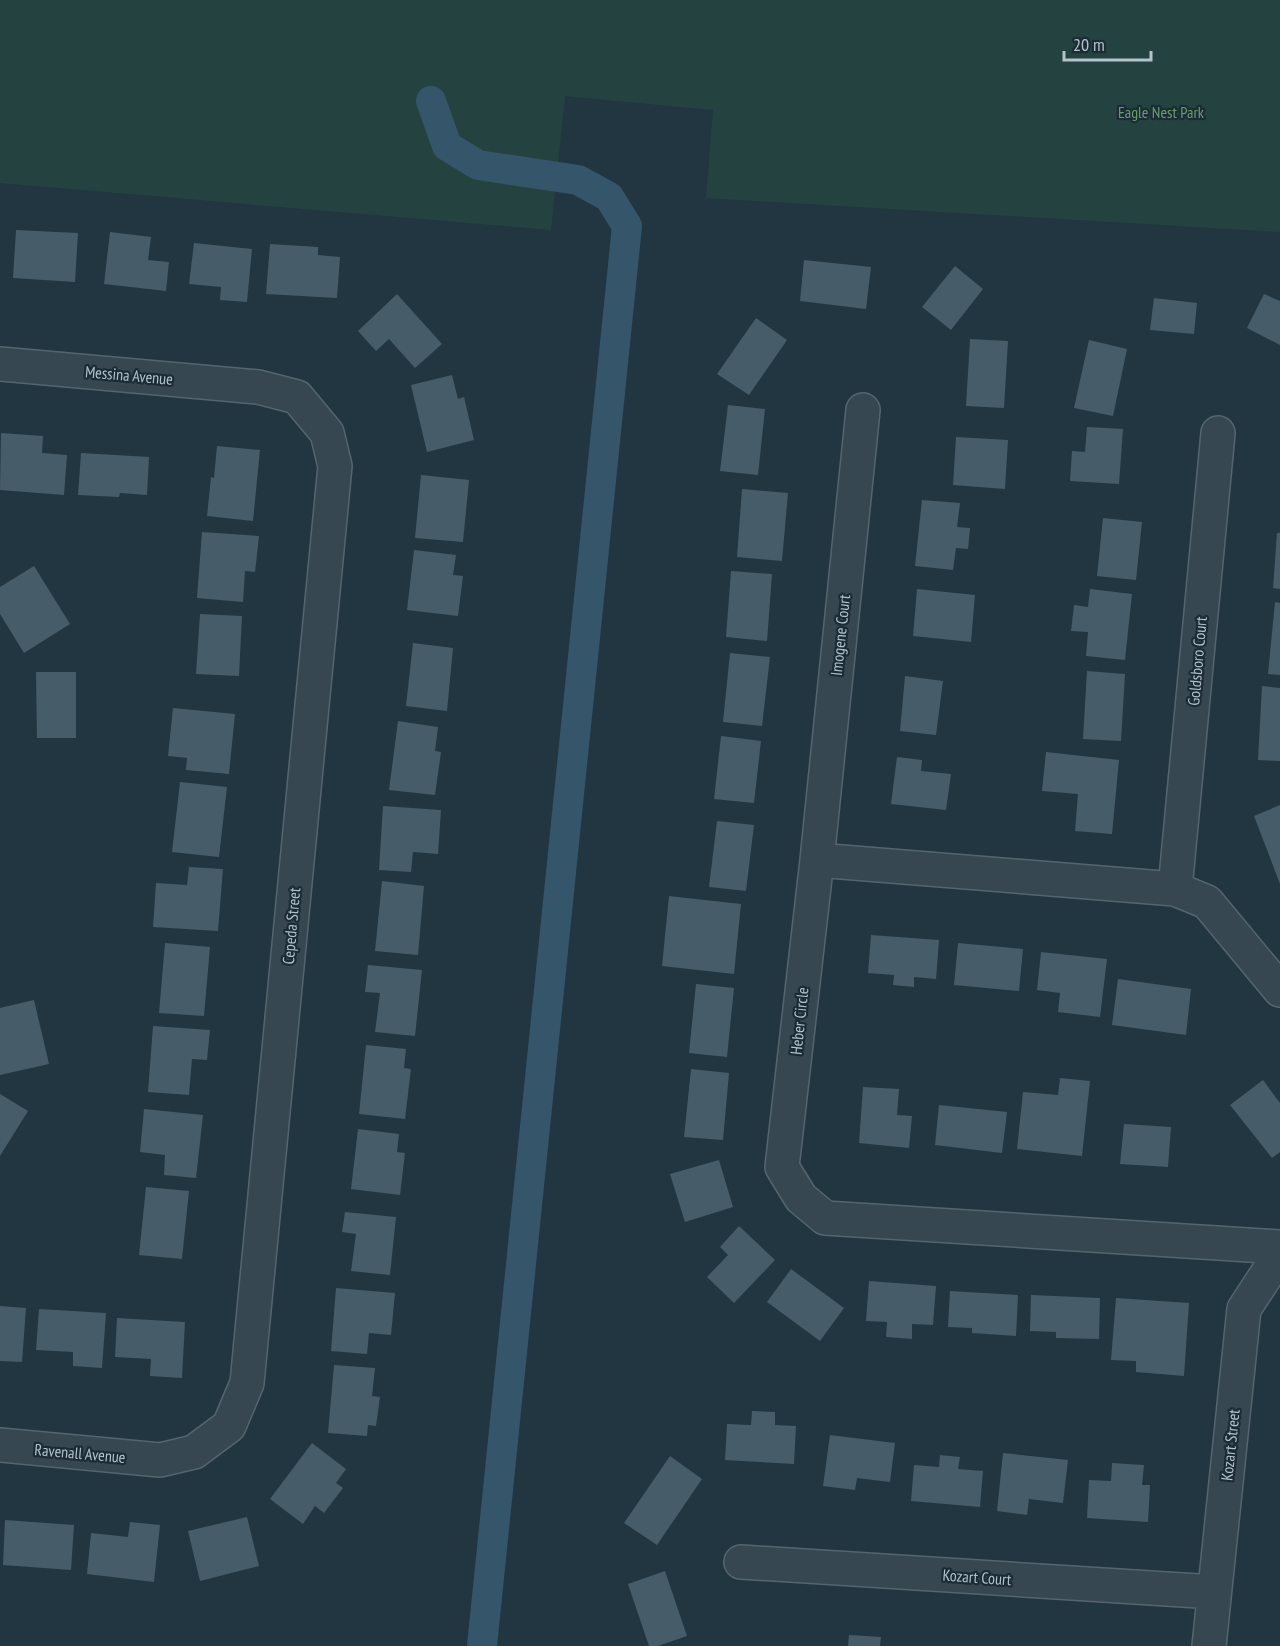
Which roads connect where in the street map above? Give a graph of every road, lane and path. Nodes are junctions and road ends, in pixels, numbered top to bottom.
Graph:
1 (0, 364) edge
2 (258, 387) joint
3 (863, 410) dead end
4 (1218, 433) dead end
5 (817, 860) junction
6 (1175, 889) junction
7 (1280, 990) edge
8 (1280, 1247) edge
9 (1280, 1254) edge
10 (0, 1445) edge
11 (160, 1460) joint
12 (741, 1562) dead end
13 (1214, 1592) junction
14 (1209, 1646) edge

1 - 2 street, Messina Avenue
2 - 11 street, Cepeda Street
3 - 5 street, Imogene Court
4 - 6 street, Goldsboro Court
5 - 6 street
5 - 8 street, Heber Circle
6 - 7 street
9 - 13 street, Kozart Street
10 - 11 street, Ravenall Avenue
12 - 13 street, Kozart Court
13 - 14 street, Kozart Street

